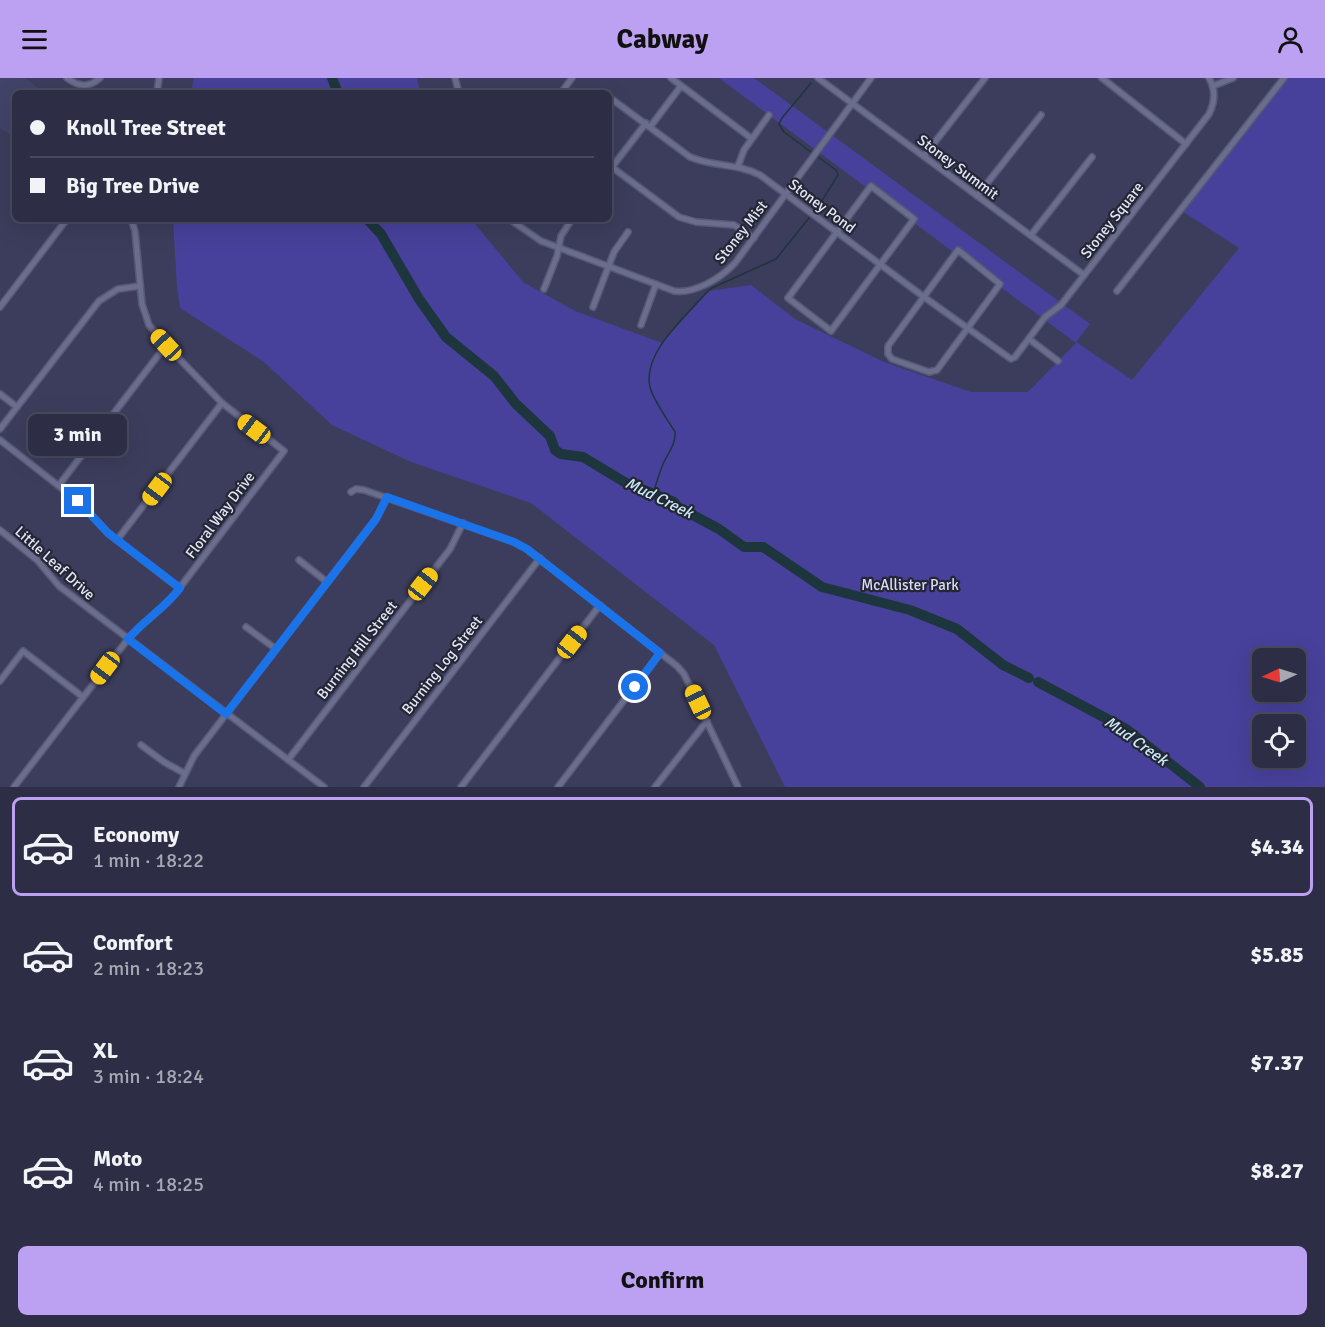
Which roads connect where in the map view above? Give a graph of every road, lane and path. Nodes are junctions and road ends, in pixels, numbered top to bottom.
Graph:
1 (67, 78) edge
2 (100, 78) edge
3 (671, 78) edge
4 (818, 78) edge
5 (871, 78) edge
6 (985, 78) edge
7 (1102, 78) edge
8 (1209, 78) edge
9 (1233, 78) edge
10 (1284, 78) edge
11 (681, 86) junction
12 (1213, 86) junction
13 (612, 99) edge
14 (852, 103) junction
15 (770, 115) dead end
16 (1041, 116) dead end
17 (648, 125) junction
18 (752, 138) junction
19 (1186, 144) junction
20 (924, 156) junction
21 (1092, 157) dead end
22 (612, 166) edge
23 (738, 166) junction
24 (612, 169) edge
25 (786, 194) junction
26 (977, 196) junction
27 (65, 222) edge
28 (132, 222) edge
29 (513, 222) edge
30 (570, 222) edge
31 (628, 232) dead end
32 (837, 232) junction
33 (1031, 235) junction
34 (754, 238) junction
35 (558, 248) junction
36 (881, 265) junction
37 (608, 267) junction
38 (1084, 275) junction
39 (656, 284) junction
40 (140, 286) junction
41 (544, 289) dead end
42 (1117, 291) dead end
43 (924, 297) junction
44 (0, 307) edge
45 (593, 307) dead end
46 (641, 325) dead end
47 (968, 329) junction
48 (1029, 339) junction
49 (166, 345) junction
50 (1011, 359) joint
51 (1058, 361) dead end
52 (0, 394) edge
53 (222, 403) junction
54 (17, 407) junction
55 (0, 429) edge
56 (0, 440) edge
57 (59, 485) junction
58 (351, 492) dead end
59 (387, 497) junction
60 (463, 523) junction
61 (0, 530) edge
62 (117, 540) junction
63 (540, 558) junction
64 (298, 560) dead end
65 (327, 582) junction
66 (180, 588) junction
67 (600, 605) junction
68 (246, 627) dead end
69 (128, 639) junction
70 (276, 649) junction
71 (660, 653) junction
72 (0, 681) edge
73 (83, 697) junction
74 (226, 714) junction
75 (707, 721) junction
76 (141, 745) dead end
77 (288, 760) junction
78 (184, 773) junction
79 (14, 787) edge
80 (179, 787) edge
81 (324, 787) edge
82 (364, 787) edge
83 (461, 787) edge
84 (558, 787) edge
85 (655, 787) edge
86 (738, 787) edge

1 - 2 street
3 - 11 street
4 - 14 street, Stoney Summit
5 - 14 street, Stoney Mist
6 - 20 street
7 - 19 street
8 - 12 street
9 - 12 street
10 - 42 street
11 - 17 street
11 - 18 street
12 - 19 street, Stoney Square
13 - 17 street, Stoney Pond
14 - 20 street, Stoney Summit
14 - 25 street, Stoney Mist
15 - 18 street
16 - 26 street
17 - 22 street
17 - 23 street, Stoney Pond
18 - 23 street
19 - 38 street, Stoney Square
20 - 26 street, Stoney Summit
21 - 33 street
23 - 25 street, Stoney Pond
24 - 34 street
25 - 32 street, Stoney Pond
25 - 34 street, Stoney Mist
26 - 33 street, Stoney Summit
27 - 44 street
28 - 40 street
29 - 35 street, Stoney Mist
30 - 35 street
31 - 37 street
32 - 36 street, Stoney Pond
32 - 36 street
32 - 36 street
33 - 38 street, Stoney Summit
34 - 39 street, Stoney Mist
35 - 37 street, Stoney Mist
35 - 41 street
36 - 43 street, Stoney Pond
37 - 39 street, Stoney Mist
37 - 45 street
38 - 48 street, Stoney Square
39 - 46 street
40 - 49 street
40 - 54 street
43 - 47 street, Stoney Pond
43 - 47 street
43 - 47 street
47 - 50 street, Stoney Pond
48 - 50 street, Stoney Square
48 - 51 street
49 - 53 street
49 - 57 street
52 - 54 street
53 - 62 street
53 - 66 street, Floral Way Drive
54 - 55 street
56 - 57 street
57 - 62 street
58 - 59 street
59 - 60 street
59 - 65 street
60 - 63 street
60 - 77 street, Burning Hill Street
61 - 69 street, Little Leaf Drive
62 - 66 street
63 - 67 street
63 - 82 street, Burning Log Street
64 - 65 street
65 - 70 street
66 - 69 street, Floral Way Drive
67 - 71 street
67 - 83 street
68 - 70 street
69 - 73 street, Floral Way Drive
69 - 74 street, Little Leaf Drive
70 - 74 street
71 - 75 street
71 - 84 street
72 - 73 street
73 - 79 street, Floral Way Drive
74 - 77 street, Little Leaf Drive
74 - 78 street
75 - 85 street
75 - 86 street
76 - 78 street
77 - 81 street, Little Leaf Drive
78 - 80 street

